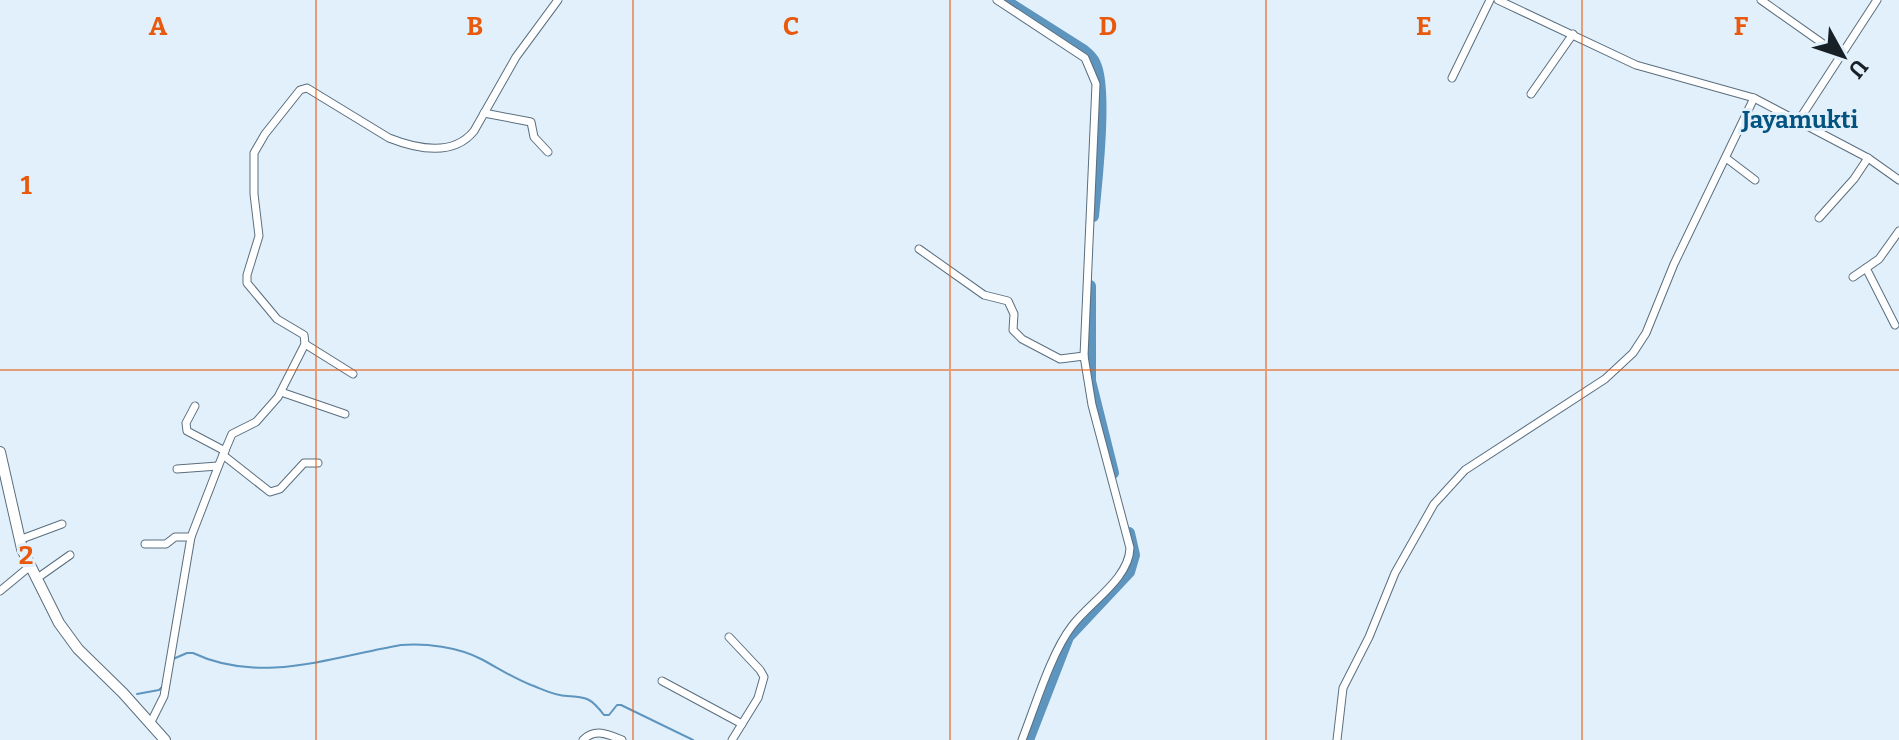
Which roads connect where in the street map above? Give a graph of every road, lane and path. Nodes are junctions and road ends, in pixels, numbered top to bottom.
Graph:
1 (558, 0) edge
2 (997, 0) edge
3 (1490, 0) edge
4 (1498, 0) edge
5 (1761, 0) edge
6 (1877, 0) edge
7 (1573, 34) junction
8 (1839, 55) junction
9 (1452, 78) dead end
10 (1531, 94) dead end
11 (1754, 98) junction
12 (484, 113) junction
13 (1799, 120) junction
14 (548, 152) dead end
15 (1726, 158) junction
16 (1868, 158) junction
17 (1755, 180) dead end
18 (1899, 180) edge
19 (1819, 218) dead end
20 (1899, 231) edge
21 (919, 249) dead end
22 (1866, 268) junction
23 (1853, 277) dead end
24 (1895, 325) dead end
25 (305, 344) junction
26 (1084, 356) junction
27 (353, 374) dead end
28 (281, 392) junction
29 (195, 406) dead end
30 (345, 414) dead end
31 (0, 452) edge
32 (224, 453) junction
33 (318, 463) dead end
34 (218, 466) junction
35 (177, 469) dead end
36 (2, 472) edge
37 (62, 524) dead end
38 (191, 537) junction
39 (19, 540) junction
40 (145, 544) dead end
41 (70, 555) dead end
42 (29, 567) junction
43 (36, 579) junction
44 (0, 591) edge
45 (729, 637) dead end
46 (662, 681) dead end
47 (151, 722) junction
48 (742, 724) junction
49 (165, 740) edge
50 (583, 740) edge
51 (622, 740) edge
52 (732, 740) edge
53 (1022, 740) edge
54 (1337, 740) edge

1 - 12 street
2 - 26 street
3 - 9 street
4 - 7 street
5 - 8 street
6 - 8 street
7 - 10 street
7 - 11 street
8 - 13 street
11 - 13 street
11 - 15 street
12 - 14 street
12 - 25 street
13 - 16 street
15 - 17 street
15 - 54 street
16 - 18 street
16 - 19 street
20 - 22 street
21 - 26 street
22 - 23 street
22 - 24 street
25 - 27 street
25 - 28 street
26 - 53 street
28 - 30 street
28 - 32 street
29 - 32 street
31 - 36 main road
32 - 33 street
32 - 34 street
34 - 35 street
34 - 38 street
36 - 39 main road
37 - 39 street
38 - 40 street
38 - 47 street
39 - 42 main road
41 - 43 street
42 - 43 main road
42 - 44 street
43 - 47 main road
45 - 48 street
46 - 48 street
47 - 49 main road
48 - 52 street
50 - 51 street

